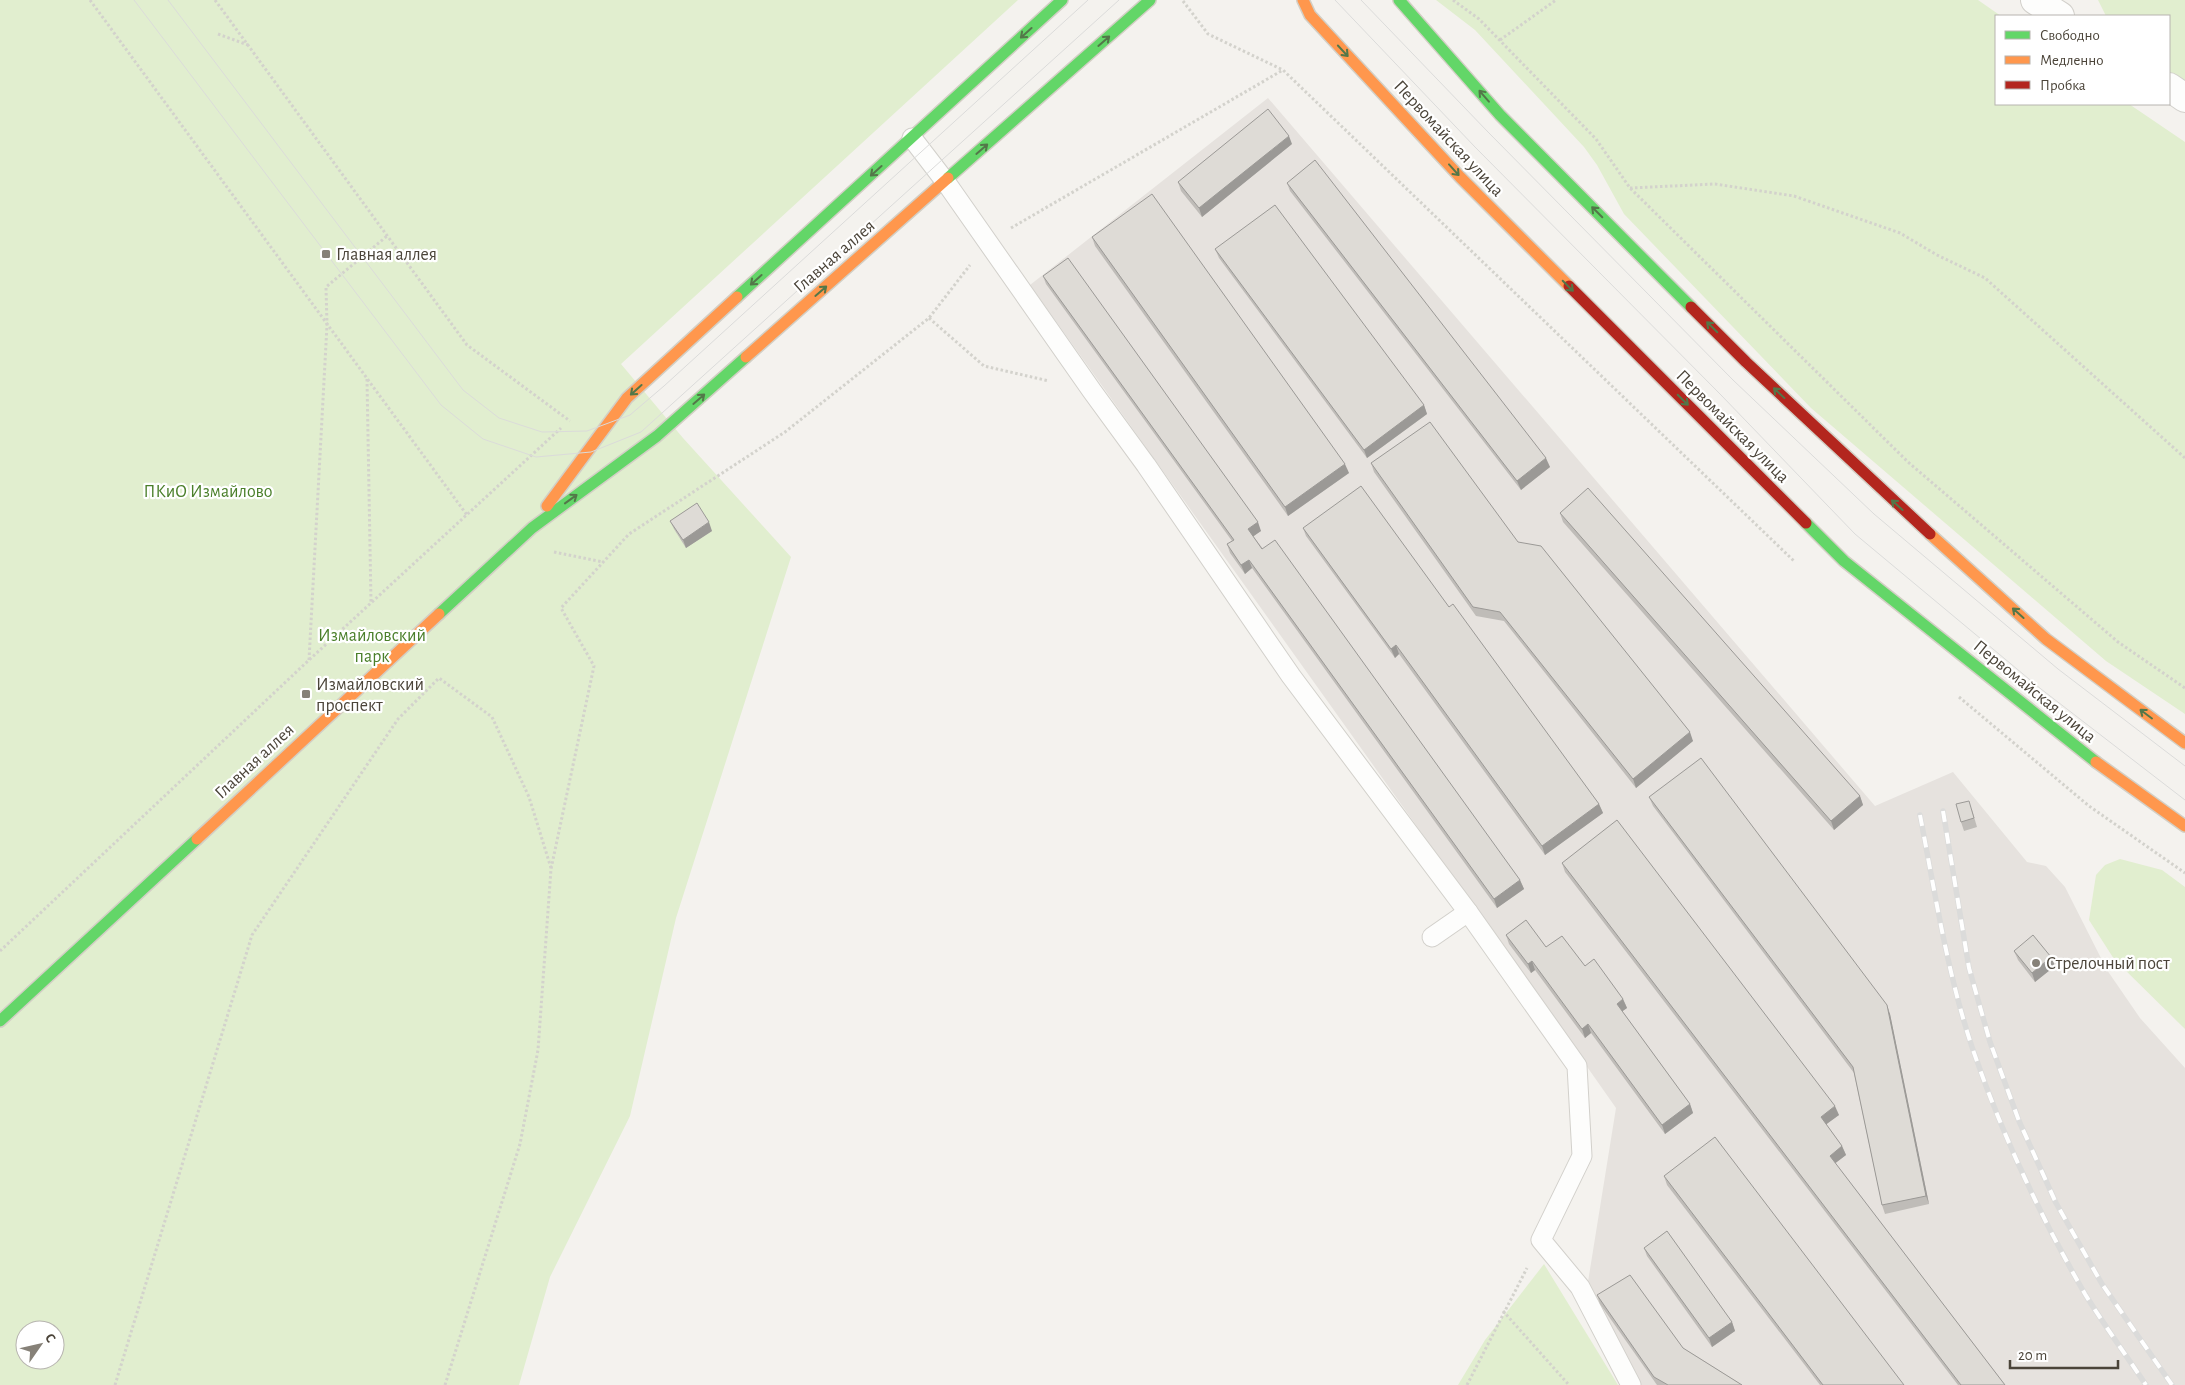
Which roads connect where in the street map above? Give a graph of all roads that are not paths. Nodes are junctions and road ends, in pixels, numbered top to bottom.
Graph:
1 (1062, 0) edge
2 (1150, 0) edge
3 (1290, 0) edge
4 (1303, 0) edge
5 (1399, 0) edge
6 (2035, 0) edge
7 (1310, 15) junction
8 (2058, 15) edge
9 (2170, 88) edge
10 (2185, 98) edge
11 (912, 138) junction
12 (946, 181) junction
13 (532, 528) junction
14 (2185, 743) edge
15 (2185, 826) edge
16 (1468, 912) junction
17 (1432, 937) dead end
18 (3, 1013) edge
19 (1631, 1385) edge

1 -> 11 main road, Главная аллея
12 -> 2 main road, Главная аллея
3 - 7 main road
4 - 7 main road, Первомайская улица
14 -> 5 main road
6 - 8 street
7 -> 15 main road, Первомайская улица
9 - 10 street
11 - 12 lane
11 -> 13 main road, Главная аллея
13 -> 12 main road, Главная аллея
12 - 16 lane
13 - 18 main road, Главная аллея
16 - 17 lane
16 - 19 lane

